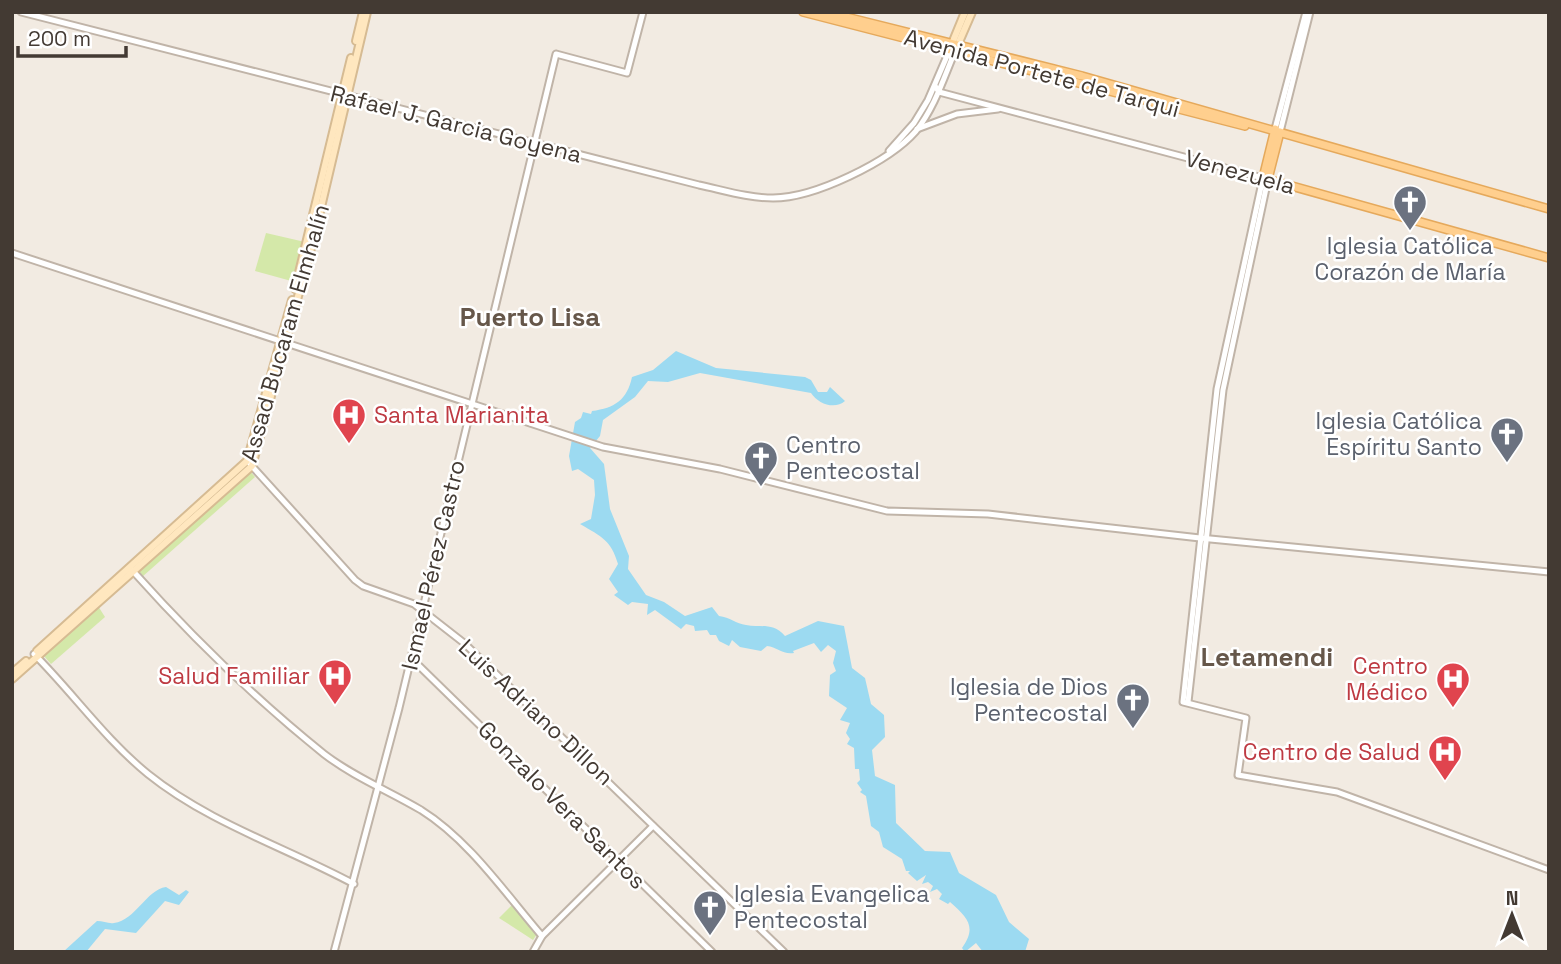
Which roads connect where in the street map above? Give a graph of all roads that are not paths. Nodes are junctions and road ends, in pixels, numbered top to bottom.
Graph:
1 (21, 12) edge
2 (365, 12) edge
3 (643, 12) edge
4 (803, 12) edge
5 (826, 12) edge
6 (965, 12) edge
7 (972, 12) edge
8 (1308, 12) edge
9 (954, 46) junction
10 (935, 86) junction
11 (939, 92) junction
12 (344, 97) junction
13 (1004, 109) junction
14 (917, 130) junction
15 (1276, 131) junction
16 (535, 144) junction
17 (887, 153) junction
18 (1266, 178) junction
19 (1549, 209) edge
20 (12, 253) edge
21 (1549, 258) edge
22 (284, 340) junction
23 (473, 402) junction
24 (250, 464) junction
25 (1203, 539) junction
26 (131, 568) junction
27 (1549, 572) edge
28 (423, 610) junction
29 (35, 656) junction
30 (411, 658) junction
31 (12, 673) edge
32 (12, 679) edge
33 (377, 788) junction
34 (653, 826) junction
35 (618, 860) junction
36 (1549, 870) edge
37 (354, 884) junction
38 (542, 936) junction
39 (334, 952) edge
40 (533, 952) edge
41 (712, 952) edge
42 (784, 952) edge

1 - 12 street, Rafael J. Garcia Goyena
2 - 12 main road, Assad Bucaram Elmhalín
3 - 16 street, Ismael Pérez Castro
4 - 9 main road, Avenida Portete de Tarqui
5 - 9 main road, Avenida Portete de Tarqui
6 - 9 main road
7 - 9 main road
8 - 15 street
9 - 10 street, Rafael J. Garcia Goyena
9 - 11 street, Rafael J. Garcia Goyena
9 - 15 main road, Avenida Portete de Tarqui
10 - 11 street
10 - 17 street, Rafael J. Garcia Goyena
11 - 13 street, Venezuela
11 - 14 street, Rafael J. Garcia Goyena
12 - 16 street, Rafael J. Garcia Goyena
12 - 22 main road, Assad Bucaram Elmhalín
12 - 22 main road, Assad Bucaram Elmhalín
13 - 14 street
13 - 18 street, Venezuela
14 - 17 street, Rafael J. Garcia Goyena
15 - 18 main road
15 - 19 main road, Avenida Portete de Tarqui
16 - 17 street, Rafael J. Garcia Goyena
16 - 23 street, Ismael Pérez Castro
18 - 21 main road, Venezuela
18 - 25 street
18 - 25 street
20 - 22 street
22 - 23 street
22 - 24 main road, Assad Bucaram Elmhalín
23 - 25 street
23 - 28 street, Ismael Pérez Castro
24 - 26 main road, Assad Bucaram Elmhalín
24 - 28 street, Luis Adriano Dillon
25 - 27 street
25 - 36 street
26 - 29 main road, Assad Bucaram Elmhalín
26 - 33 street
28 - 30 street, Ismael Pérez Castro
28 - 34 street, Luis Adriano Dillon
29 - 31 main road
29 - 32 main road, Assad Bucaram Elmhalín
29 - 37 street
30 - 33 street, Ismael Pérez Castro
30 - 35 street, Gonzalo Vera Santos
33 - 37 street, Ismael Pérez Castro
33 - 38 street
34 - 35 street
34 - 42 street, Luis Adriano Dillon
35 - 38 street
35 - 41 street, Gonzalo Vera Santos
37 - 39 street, Ismael Pérez Castro
38 - 40 street

